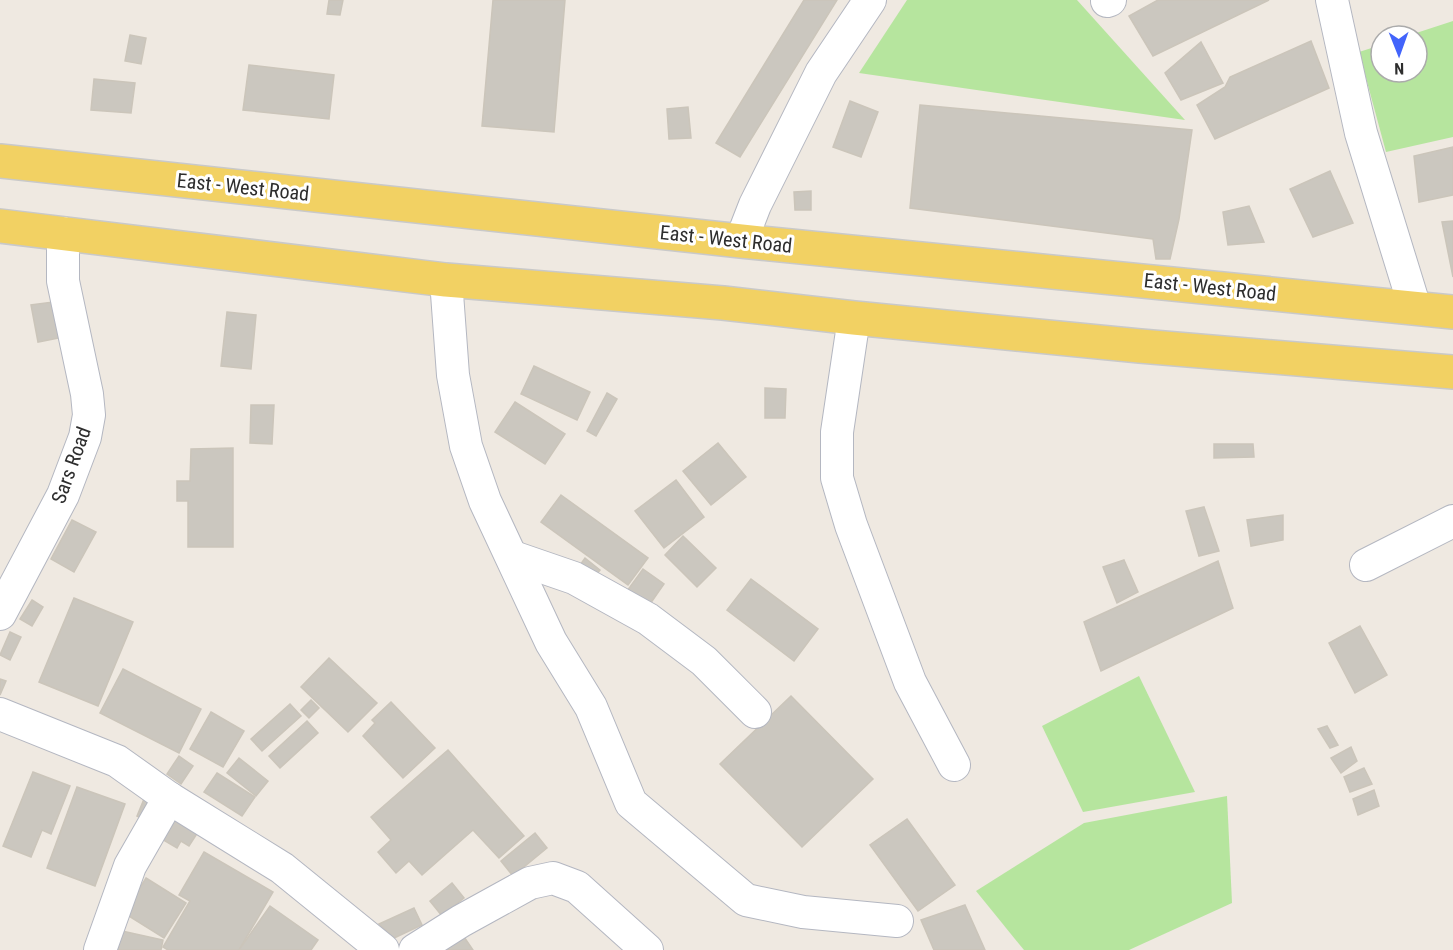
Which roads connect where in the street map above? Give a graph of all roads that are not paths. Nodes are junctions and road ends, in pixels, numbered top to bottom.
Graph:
1 (870, 0) edge
2 (1332, 0) edge
3 (0, 161) edge
4 (0, 226) edge
5 (63, 233) junction
6 (741, 241) junction
7 (446, 280) junction
8 (1415, 308) junction
9 (1453, 312) edge
10 (854, 318) junction
11 (1453, 372) edge
12 (1453, 521) edge
13 (513, 557) junction
14 (1366, 565) dead end
15 (0, 614) edge
16 (755, 712) dead end
17 (0, 714) edge
18 (954, 765) dead end
19 (170, 798) junction
20 (897, 921) dead end
21 (100, 950) edge
22 (383, 950) edge
23 (415, 950) edge
24 (647, 950) edge

1 - 6 street
2 - 8 street
3 - 6 main road, East - West Road
4 - 5 main road
5 - 7 main road
5 - 15 street, Sars Road
6 - 8 main road, East - West Road
7 - 10 main road
7 - 13 street
8 - 9 main road, East - West Road
10 - 11 main road
10 - 18 street
12 - 14 street
13 - 16 street
13 - 20 street
17 - 19 street
19 - 21 street
19 - 22 street
23 - 24 street

